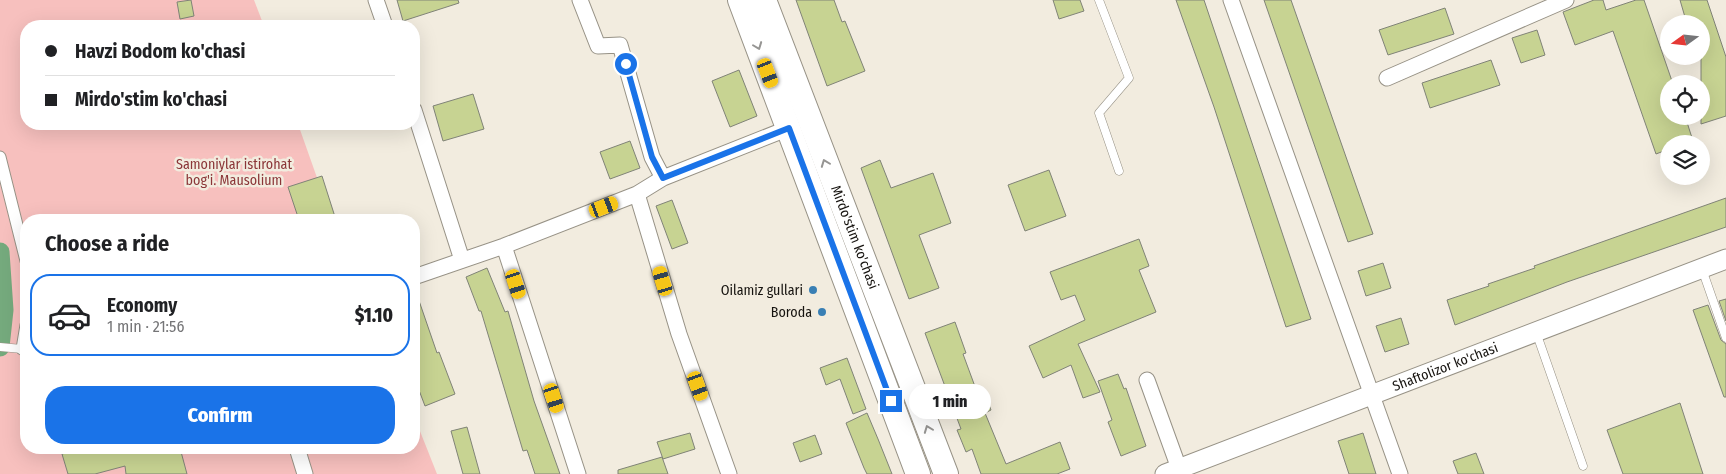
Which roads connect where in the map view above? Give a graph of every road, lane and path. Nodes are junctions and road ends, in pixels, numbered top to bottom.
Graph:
1 (376, 0) edge
2 (580, 0) edge
3 (740, 0) edge
4 (764, 0) edge
5 (1099, 0) edge
6 (1231, 0) edge
7 (1566, 0) edge
8 (383, 20) edge
9 (1387, 78) dead end
10 (789, 128) junction
11 (420, 129) edge
12 (0, 157) edge
13 (1119, 171) dead end
14 (663, 178) junction
15 (637, 194) junction
16 (20, 237) edge
17 (504, 246) junction
18 (462, 260) junction
19 (1726, 260) edge
20 (1702, 269) junction
21 (420, 275) edge
22 (1536, 332) junction
23 (1726, 338) edge
24 (4, 348) edge
25 (20, 350) edge
26 (1147, 380) dead end
27 (1372, 396) junction
28 (299, 454) edge
29 (1583, 466) dead end
30 (1175, 472) edge
31 (305, 474) edge
32 (578, 474) edge
33 (730, 474) edge
34 (918, 474) edge
35 (946, 474) edge
36 (1400, 474) edge

1 - 8 street
2 - 14 street
3 -> 10 main road, Mirdo'stim ko'chasi
35 -> 4 main road, Mirdo'stim ko'chasi
5 - 13 lane
6 - 27 street
7 - 9 street
10 - 14 street
10 - 34 main road, Mirdo'stim ko'chasi
11 - 18 street
12 - 16 street
14 - 15 street
15 - 17 street
15 - 33 street
17 - 18 street
17 - 32 street
18 - 21 street
19 - 20 street, Shaftolizor ko'chasi
20 - 22 street, Shaftolizor ko'chasi
20 - 23 lane
22 - 27 street, Shaftolizor ko'chasi
22 - 29 lane
24 - 25 lane
26 - 30 street
27 - 30 street, Shaftolizor ko'chasi
27 - 36 street
28 - 31 street

